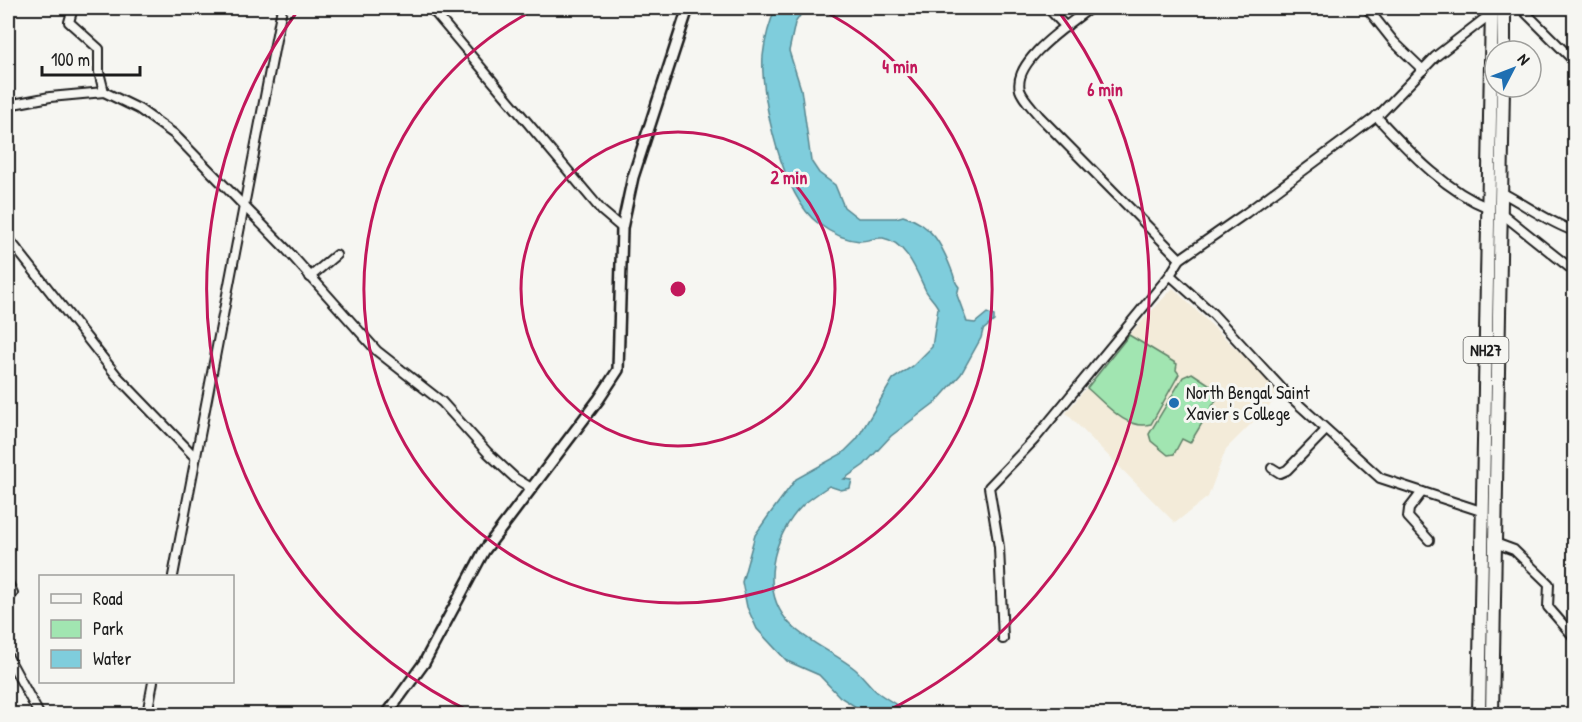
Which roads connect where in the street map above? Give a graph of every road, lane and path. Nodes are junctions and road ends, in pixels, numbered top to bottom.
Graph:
1 (73, 8) edge
2 (282, 8) edge
3 (431, 8) edge
4 (688, 8) edge
5 (1048, 8) edge
6 (1090, 8) edge
7 (1367, 8) edge
8 (1504, 8) edge
9 (1521, 8) edge
10 (1492, 10) edge
11 (1066, 27) junction
12 (1504, 39) edge
13 (1575, 61) edge
14 (1423, 70) junction
15 (104, 92) junction
16 (1503, 99) edge
17 (8, 105) edge
18 (1376, 116) junction
19 (1501, 192) junction
20 (243, 204) junction
21 (1495, 210) junction
22 (622, 228) junction
23 (1575, 231) edge
24 (8, 238) edge
25 (336, 255) dead end
26 (1180, 259) junction
27 (1575, 272) edge
28 (1170, 275) junction
29 (310, 277) junction
30 (1326, 430) junction
31 (195, 457) junction
32 (1272, 468) dead end
33 (531, 488) junction
34 (1422, 492) junction
35 (1484, 512) junction
36 (1429, 540) dead end
37 (1495, 543) junction
38 (173, 575) edge
39 (8, 583) edge
40 (8, 599) edge
41 (1575, 637) edge
42 (1003, 639) dead end
43 (8, 657) edge
44 (153, 683) edge
45 (1486, 693) junction
46 (39, 714) edge
47 (147, 714) edge
48 (387, 714) edge
49 (1479, 714) edge
50 (1492, 714) edge

1 - 15 street
2 - 20 street
3 - 22 street
4 - 22 street
5 - 11 street
6 - 11 street
7 - 14 street
8 - 12 highway
9 - 13 street
10 - 14 street
10 - 21 highway, NH27
11 - 26 street
14 - 18 street
15 - 17 street
15 - 20 street
16 - 19 highway, NH27
18 - 21 street
18 - 26 street
19 - 21 highway, NH27
19 - 23 street
20 - 29 street
20 - 31 street
21 - 27 street
21 - 35 highway, NH27
21 - 37 highway, NH27
22 - 33 street
24 - 31 street
25 - 29 street
26 - 28 street
28 - 30 street
28 - 42 street
29 - 33 street
30 - 32 street
30 - 34 street
31 - 38 street
33 - 48 street
34 - 35 street
34 - 36 street
35 - 45 highway, NH27
37 - 41 street
37 - 45 highway, NH27
39 - 40 street
43 - 46 street
44 - 47 street
45 - 49 highway, NH27
45 - 50 highway, NH27

